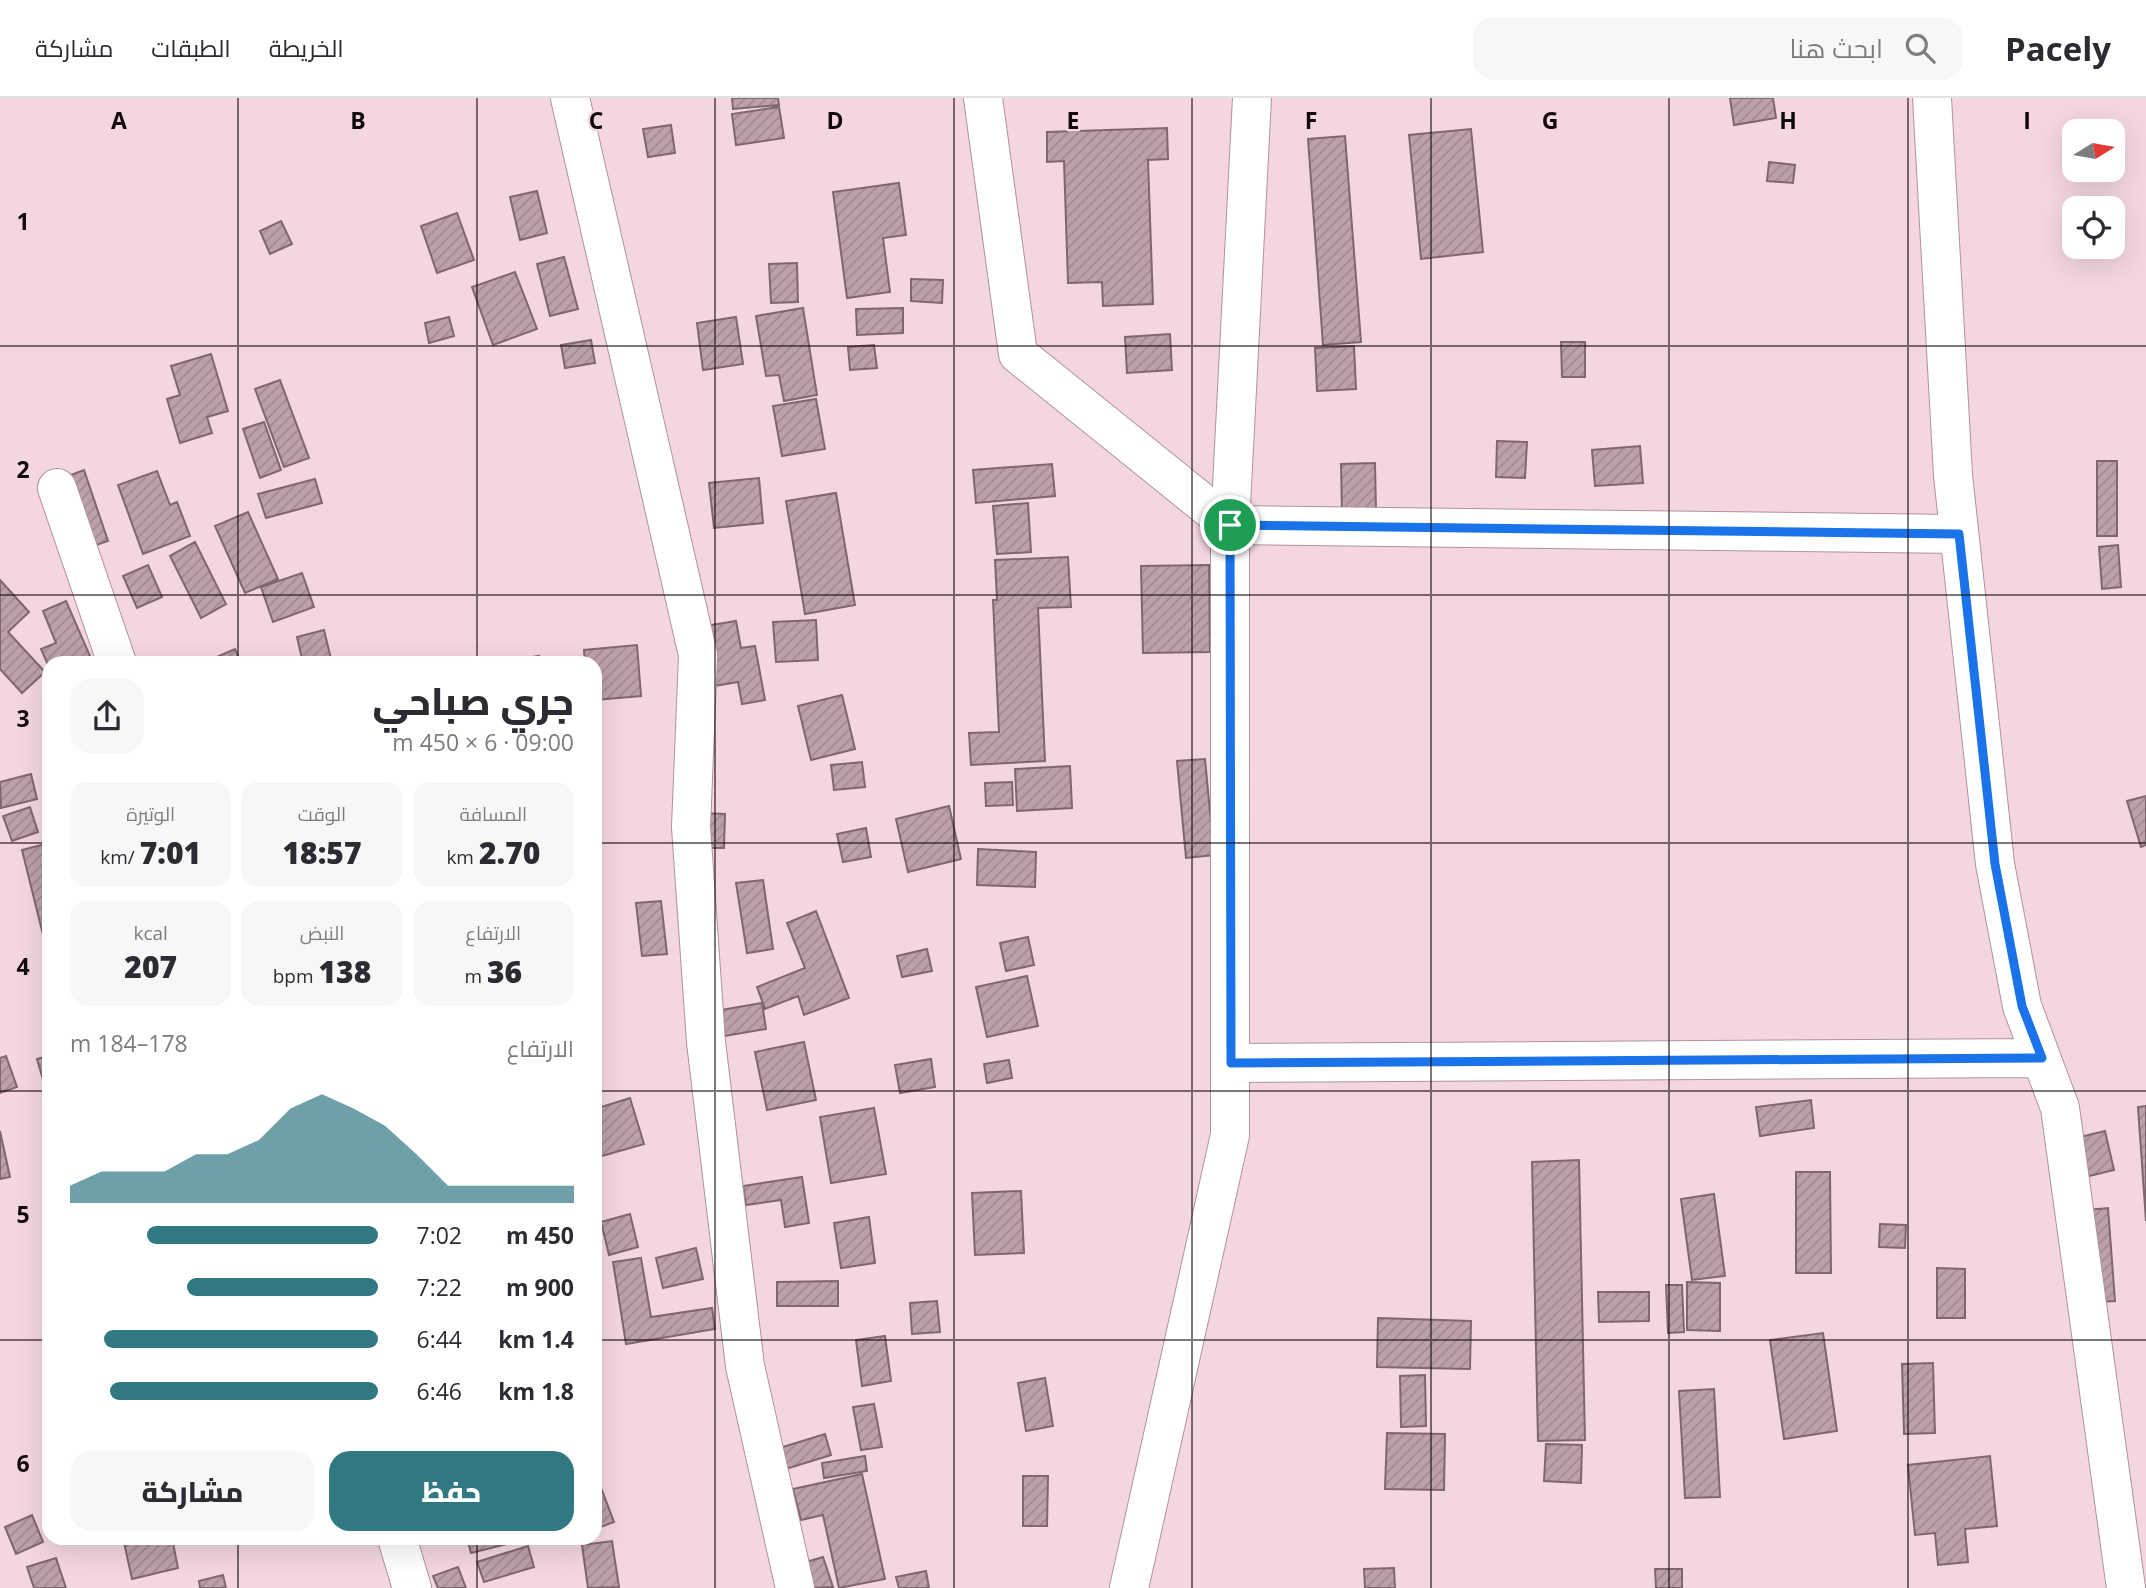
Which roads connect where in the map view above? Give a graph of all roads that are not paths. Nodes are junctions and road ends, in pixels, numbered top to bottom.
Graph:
1 (570, 98) edge
2 (983, 98) edge
3 (1252, 98) edge
4 (1932, 98) edge
5 (57, 488) dead end
6 (1230, 525) junction
7 (1959, 534) junction
8 (115, 656) edge
9 (2042, 1058) junction
10 (1231, 1063) junction
11 (399, 1545) edge
12 (412, 1588) edge
13 (795, 1588) edge
14 (1129, 1588) edge
15 (2126, 1588) edge

1 - 13 street
2 - 6 street
3 - 6 street
4 - 7 street
5 - 8 street
6 - 7 street
6 - 10 street
7 - 9 street
9 - 10 street
9 - 15 street
10 - 14 street
11 - 12 street

